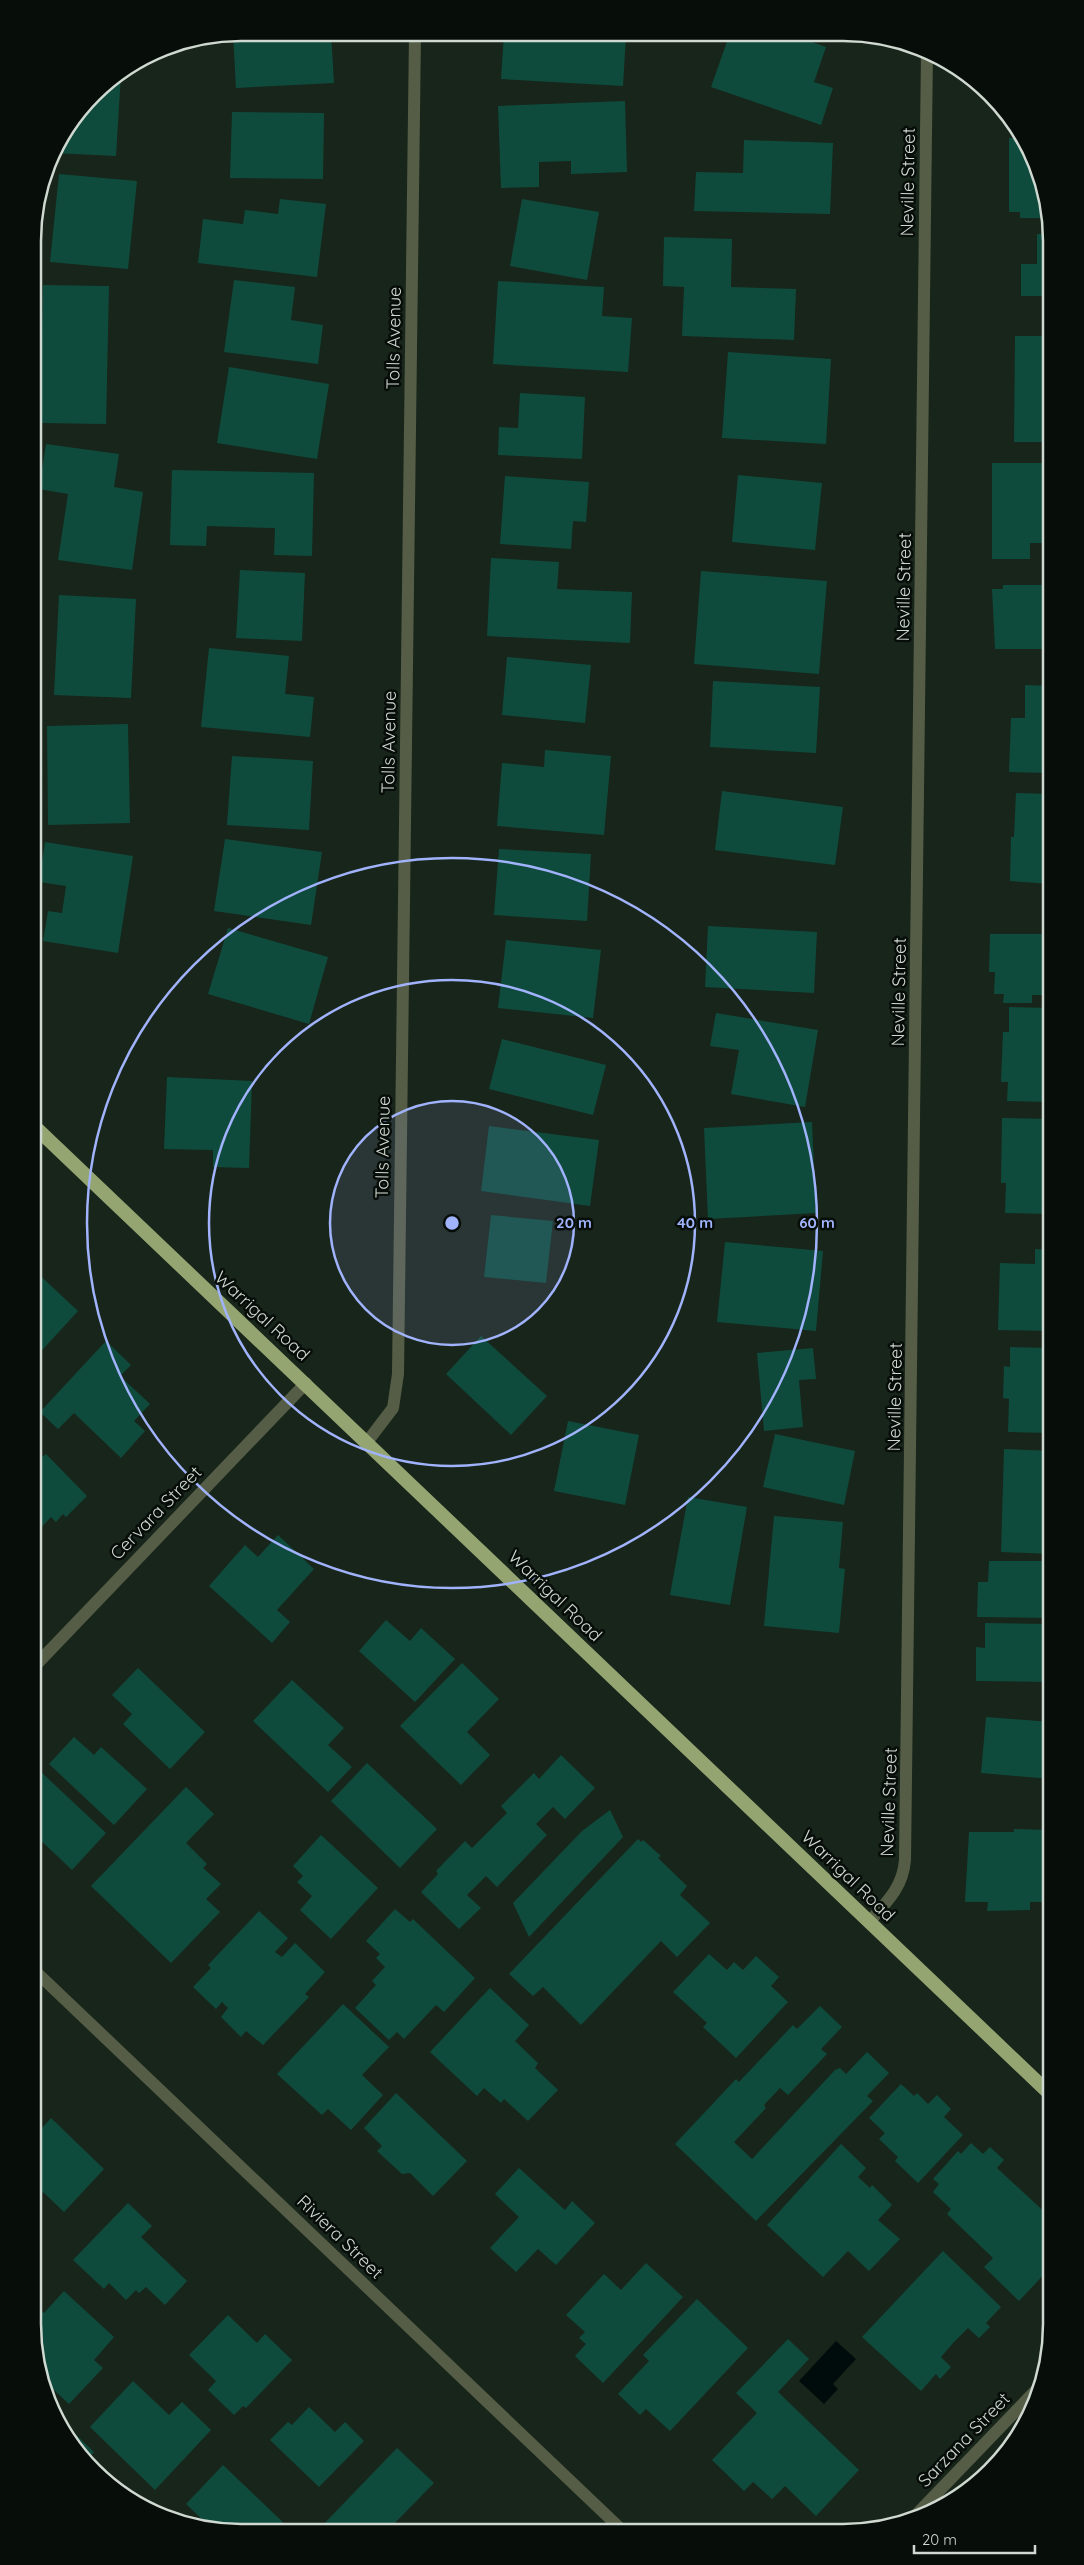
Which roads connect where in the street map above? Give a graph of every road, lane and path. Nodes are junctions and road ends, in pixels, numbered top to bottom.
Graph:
1 (416, 41) edge
2 (927, 60) edge
3 (41, 1133) edge
4 (306, 1383) junction
5 (367, 1442) junction
6 (41, 1660) edge
7 (870, 1922) junction
8 (41, 1977) edge
9 (1043, 2087) edge
10 (1029, 2398) edge
11 (924, 2506) edge
12 (616, 2524) edge

1 - 5 street, Tolls Avenue
2 - 7 street, Neville Street
3 - 4 highway, Warrigal Road
4 - 5 highway, Warrigal Road
4 - 6 street, Cervara Street
5 - 7 highway, Warrigal Road
7 - 9 highway, Warrigal Road
8 - 12 street, Riviera Street
10 - 11 street, Sarzana Street

